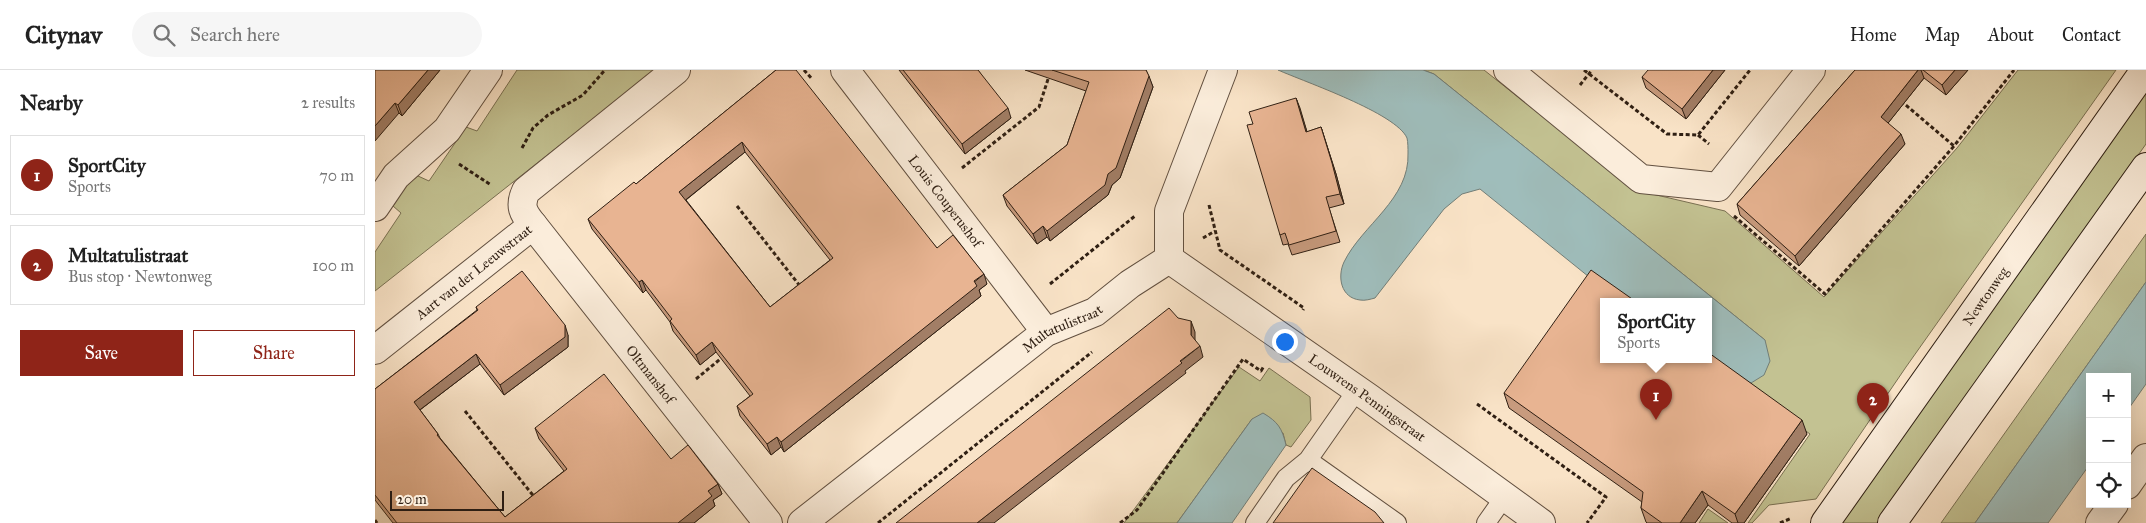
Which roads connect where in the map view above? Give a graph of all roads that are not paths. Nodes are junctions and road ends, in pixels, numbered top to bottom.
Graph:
1 (488, 70) edge
2 (676, 70) edge
3 (845, 70) edge
4 (1223, 70) edge
5 (1508, 70) edge
6 (1811, 70) edge
7 (2145, 70) edge
8 (2146, 167) edge
9 (375, 206) edge
10 (527, 217) junction
11 (1169, 259) junction
12 (1046, 332) junction
13 (375, 350) edge
14 (1357, 390) junction
15 (2146, 458) edge
16 (1308, 460) junction
17 (2131, 479) edge
18 (1505, 496) junction
19 (2111, 508) edge
20 (768, 523) edge
21 (802, 523) edge
22 (1255, 523) edge
23 (1397, 523) edge
24 (1486, 523) edge
25 (1541, 523) edge
26 (1825, 523) edge
27 (1892, 523) edge
28 (2100, 523) edge

1 - 9 street
2 - 10 street, Aart van der Leeuwstraat
3 - 12 street, Louis Couperushof
4 - 11 street
5 - 6 street
7 - 26 street, Newtonweg
8 - 27 street
10 - 13 street, Aart van der Leeuwstraat
10 - 20 street, Oltmanshof
11 - 12 street, Multatulistraat
11 - 14 street, Louwrens Penningstraat
12 - 21 street, Multatulistraat
14 - 16 lane
14 - 18 street, Louwrens Penningstraat
15 - 17 street
16 - 22 lane
16 - 23 lane
18 - 24 lane
18 - 25 street, Louwrens Penningstraat
19 - 28 street

